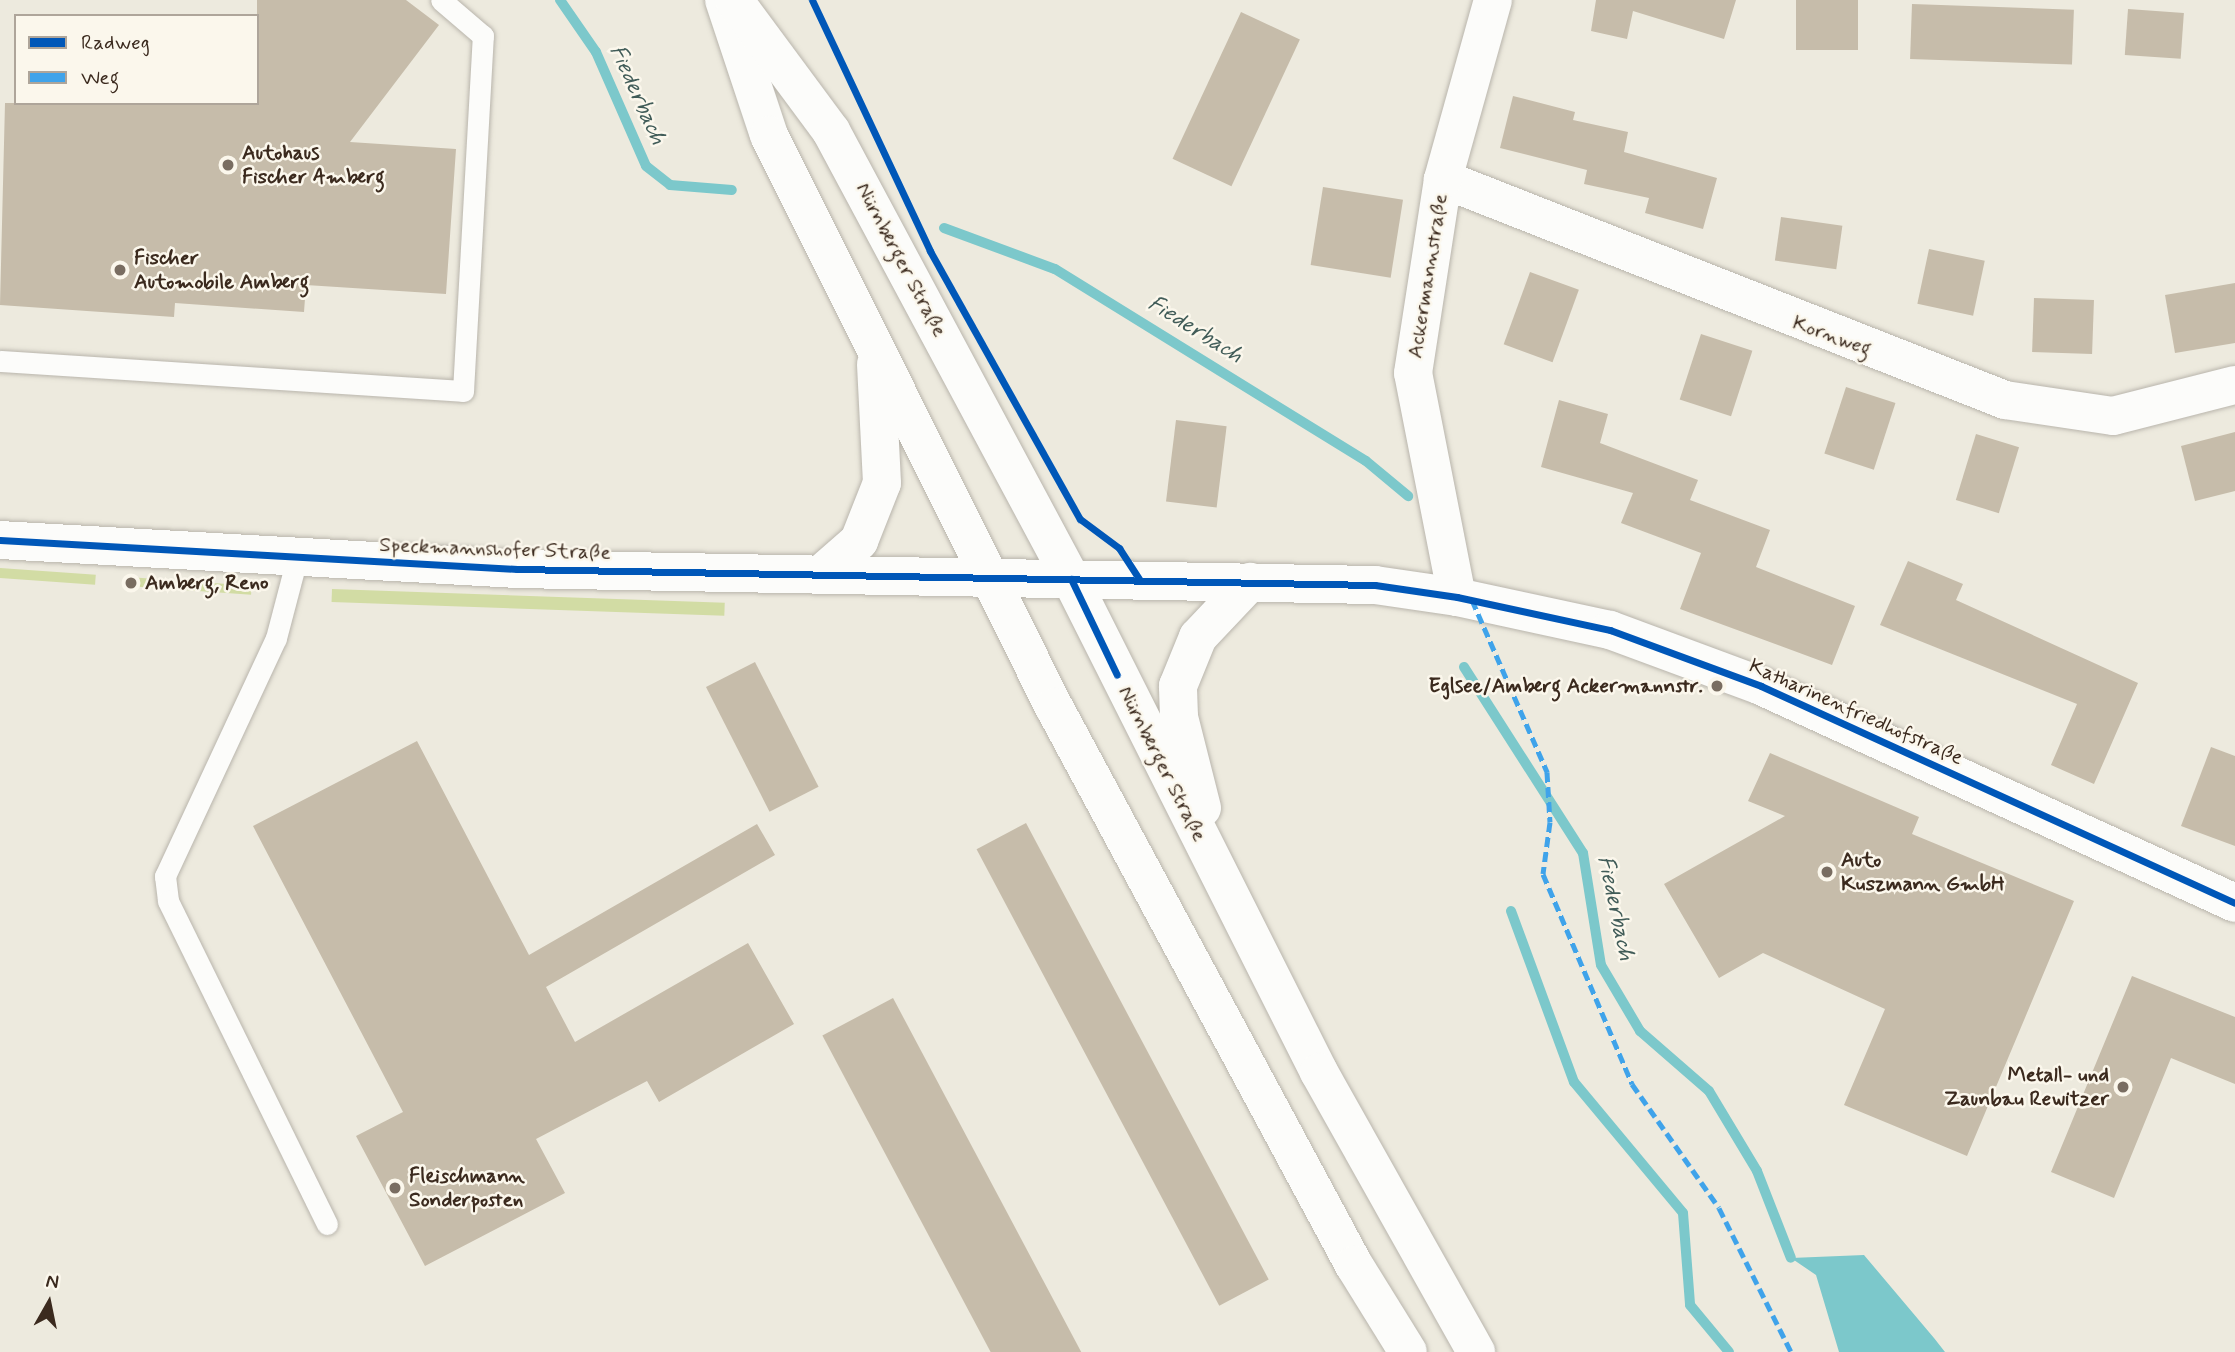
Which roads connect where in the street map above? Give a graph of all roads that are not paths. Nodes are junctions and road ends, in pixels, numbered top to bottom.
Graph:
1 (441, 0) edge
2 (724, 0) edge
3 (734, 0) edge
4 (1493, 0) edge
5 (1443, 179) junction
6 (873, 341) junction
7 (0, 361) edge
8 (2235, 385) edge
9 (0, 540) edge
10 (297, 558) junction
11 (820, 575) junction
12 (990, 578) junction
13 (1071, 579) junction
14 (1250, 582) junction
15 (1457, 597) junction
16 (1233, 903) junction
17 (2235, 903) edge
18 (327, 1224) dead end
19 (1408, 1352) edge
20 (1476, 1352) edge

1 - 7 lane
2 - 6 street
3 - 13 street, Nürnberger Straße
4 - 5 street, Ackermannstraße
5 - 8 street, Kornweg
5 - 15 street, Ackermannstraße
6 - 11 street
6 - 12 street
9 - 10 street, Speckmannshofer Straße
10 - 11 street, Speckmannshofer Straße
10 - 18 lane
11 - 12 street, Speckmannshofer Straße
12 - 13 street, Speckmannshofer Straße
12 - 19 street
13 - 14 street, Katharinenfriedhofstraße
13 - 16 street, Nürnberger Straße
14 - 15 street, Katharinenfriedhofstraße
14 - 16 street
15 - 17 street, Katharinenfriedhofstraße
16 - 20 street, Nürnberger Straße

